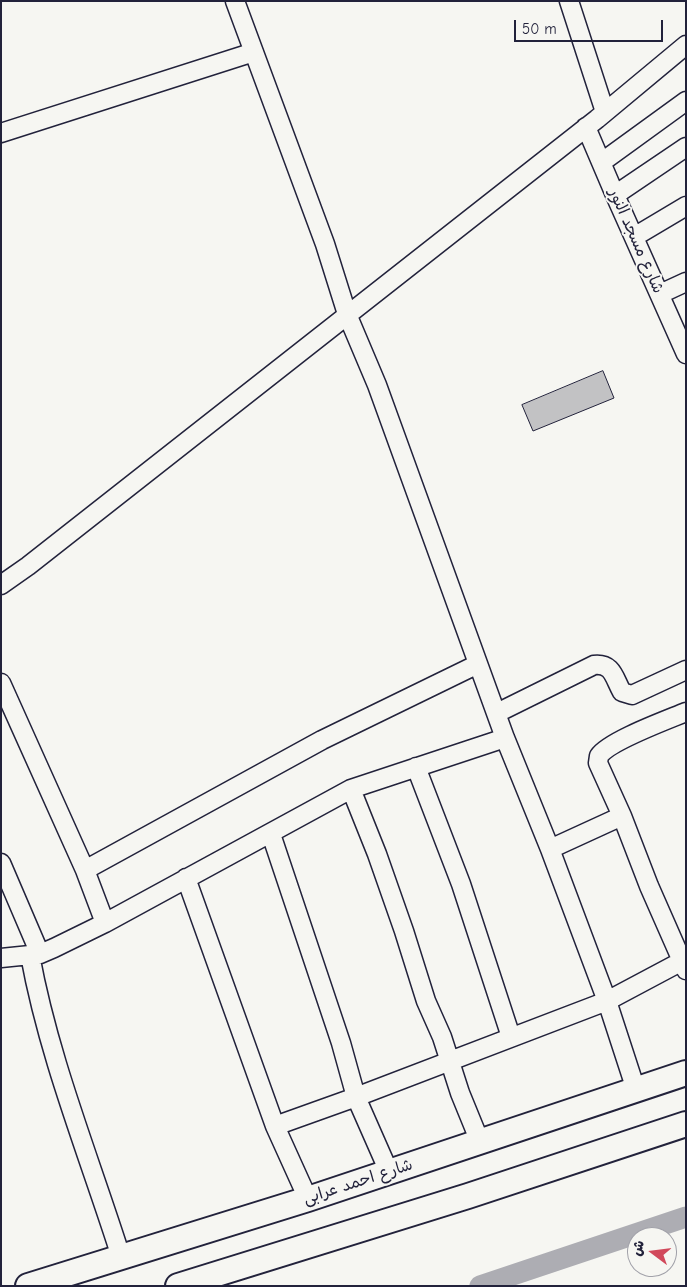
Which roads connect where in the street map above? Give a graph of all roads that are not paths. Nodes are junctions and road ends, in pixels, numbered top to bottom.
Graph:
1 (235, 1) edge
2 (569, 1) edge
3 (686, 45) edge
4 (254, 52) junction
5 (686, 101) edge
6 (605, 112) junction
7 (586, 127) junction
8 (1, 133) edge
9 (686, 147) edge
10 (602, 162) junction
11 (614, 195) junction
12 (686, 206) edge
13 (634, 237) junction
14 (686, 282) edge
15 (660, 294) junction
16 (347, 314) junction
17 (685, 352) edge
18 (1, 585) edge
19 (478, 664) junction
20 (686, 670) edge
21 (1, 683) edge
22 (686, 712) edge
23 (497, 713) junction
24 (505, 738) junction
25 (416, 767) junction
26 (351, 789) junction
27 (622, 816) junction
28 (271, 834) junction
29 (550, 850) junction
30 (1, 863) edge
31 (85, 870) junction
32 (186, 878) junction
33 (105, 923) junction
34 (35, 954) junction
35 (1, 958) edge
36 (685, 963) edge
37 (607, 1000) junction
38 (511, 1037) junction
39 (450, 1061) junction
40 (686, 1073) edge
41 (636, 1090) junction
42 (356, 1097) junction
43 (686, 1124) edge
44 (275, 1126) junction
45 (480, 1142) junction
46 (389, 1172) junction
47 (308, 1199) junction
48 (121, 1257) junction
49 (28, 1286) edge
50 (178, 1286) edge

1 - 4 street
2 - 6 street
3 - 6 street
4 - 8 street
4 - 16 street
5 - 10 street
6 - 7 street
7 - 10 street, شارع مسجد النور
7 - 16 street
9 - 11 street
10 - 11 street, شارع مسجد النور
11 - 13 street, شارع مسجد النور
12 - 13 street
13 - 15 street, شارع مسجد النور
14 - 15 street
15 - 17 street, شارع مسجد النور
16 - 18 street
16 - 19 street
19 - 23 street
19 - 31 street
20 - 23 street
21 - 31 street
22 - 27 street
23 - 24 street
24 - 25 street
24 - 29 street
25 - 26 street
25 - 38 street
26 - 28 street
26 - 39 street
27 - 29 street
27 - 36 street
28 - 32 street
28 - 42 street
29 - 37 street
30 - 34 street
31 - 33 street
32 - 33 street
32 - 44 street
33 - 34 street
34 - 35 street
34 - 48 street
36 - 37 street
37 - 38 street
37 - 41 street
38 - 39 street
39 - 42 street
39 - 45 street
40 - 41 main road, شارع احمد عرابى
41 - 45 main road, شارع احمد عرابى
42 - 44 street
42 - 46 street
43 - 50 main road
44 - 47 street
45 - 46 main road, شارع احمد عرابى
46 - 47 main road, شارع احمد عرابى
47 - 48 main road, شارع احمد عرابى
48 - 49 main road, شارع احمد عرابى

